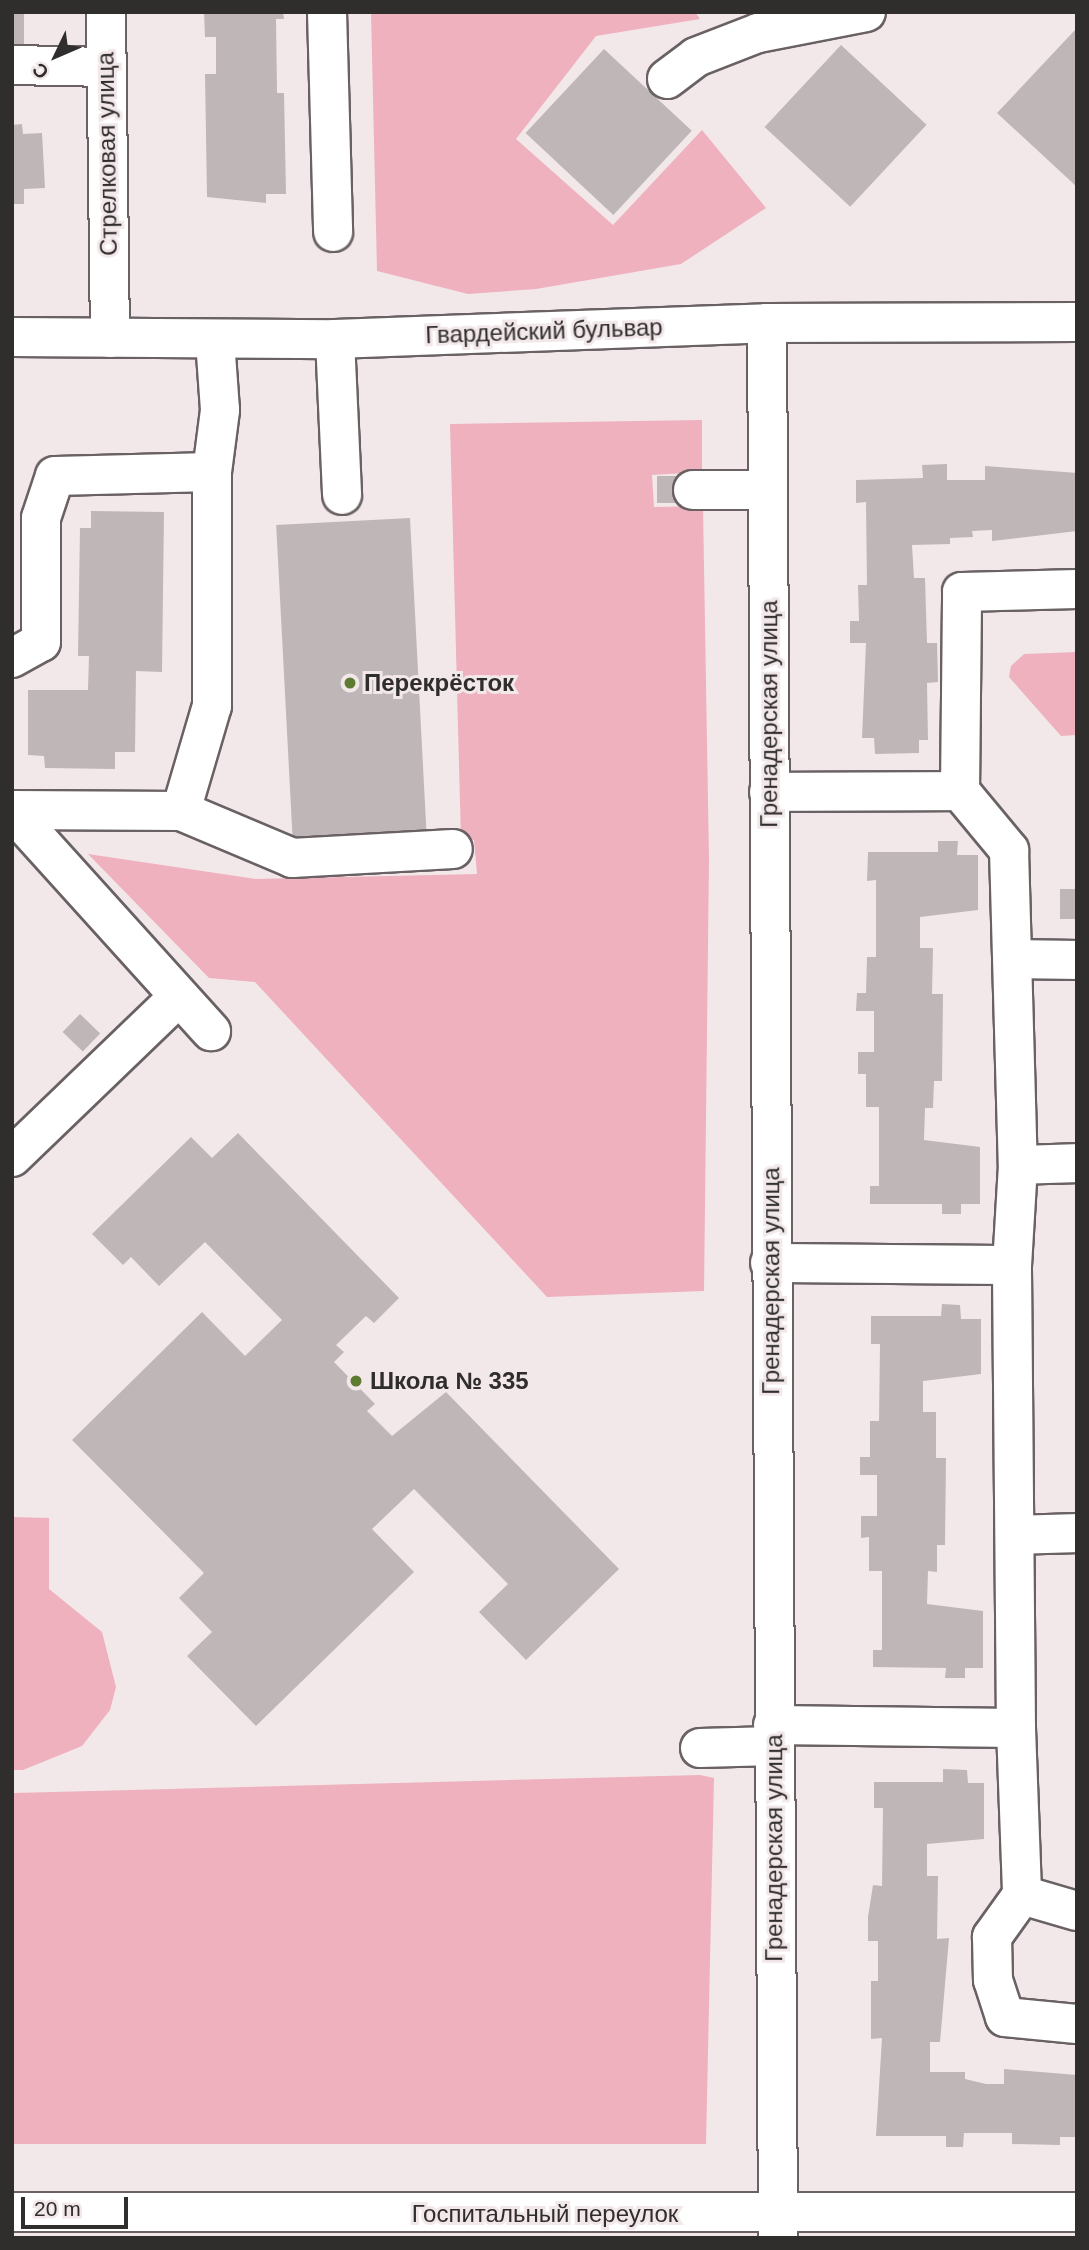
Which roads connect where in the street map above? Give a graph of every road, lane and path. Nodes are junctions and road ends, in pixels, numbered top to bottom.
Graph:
1 (107, 12) edge
2 (327, 12) edge
3 (866, 12) edge
4 (12, 65) edge
5 (105, 66) junction
6 (667, 79) dead end
7 (333, 232) dead end
8 (1077, 322) edge
9 (767, 323) junction
10 (12, 337) edge
11 (110, 338) junction
12 (335, 339) junction
13 (215, 340) junction
14 (212, 472) junction
15 (693, 489) dead end
16 (768, 489) junction
17 (342, 495) dead end
18 (1077, 589) edge
19 (12, 658) edge
20 (960, 791) junction
21 (769, 792) junction
22 (12, 811) edge
23 (180, 811) junction
24 (453, 849) dead end
25 (1013, 959) junction
26 (1077, 960) edge
27 (178, 997) junction
28 (211, 1031) dead end
29 (12, 1157) edge
30 (1077, 1163) edge
31 (1018, 1165) junction
32 (770, 1263) junction
33 (1012, 1265) junction
34 (1077, 1534) edge
35 (1014, 1535) junction
36 (1016, 1728) junction
37 (773, 1735) junction
38 (700, 1748) dead end
39 (1022, 1895) junction
40 (1077, 1911) edge
41 (1077, 2024) edge
42 (12, 2212) edge
43 (1077, 2212) edge
44 (777, 2225) edge
45 (356, 2226) edge

1 - 5 street, Стрелковая улица
2 - 7 street
3 - 6 street
4 - 5 street
5 - 11 street, Стрелковая улица
8 - 9 street, Гвардейский бульвар
9 - 12 street, Гвардейский бульвар
9 - 16 street, Гренадерская улица
10 - 11 street, Гвардейский бульвар
11 - 13 street, Гвардейский бульвар
12 - 13 street, Гвардейский бульвар
12 - 17 street
13 - 14 street
14 - 19 street
14 - 23 street
15 - 16 street
16 - 21 street, Гренадерская улица
18 - 20 street
20 - 21 street
20 - 25 street
21 - 32 street, Гренадерская улица
22 - 23 street
22 - 27 street
23 - 24 street
25 - 26 street
25 - 31 street
27 - 28 street
27 - 29 street
30 - 31 street
31 - 33 street
32 - 33 street
32 - 37 street, Гренадерская улица
33 - 35 street
34 - 35 street
35 - 36 street
36 - 37 street
36 - 39 street
37 - 38 street
37 - 44 street, Гренадерская улица
39 - 40 street
39 - 41 street
42 - 45 street, Госпитальный переулок
43 - 44 street, Госпитальный переулок
44 - 45 street, Госпитальный переулок

